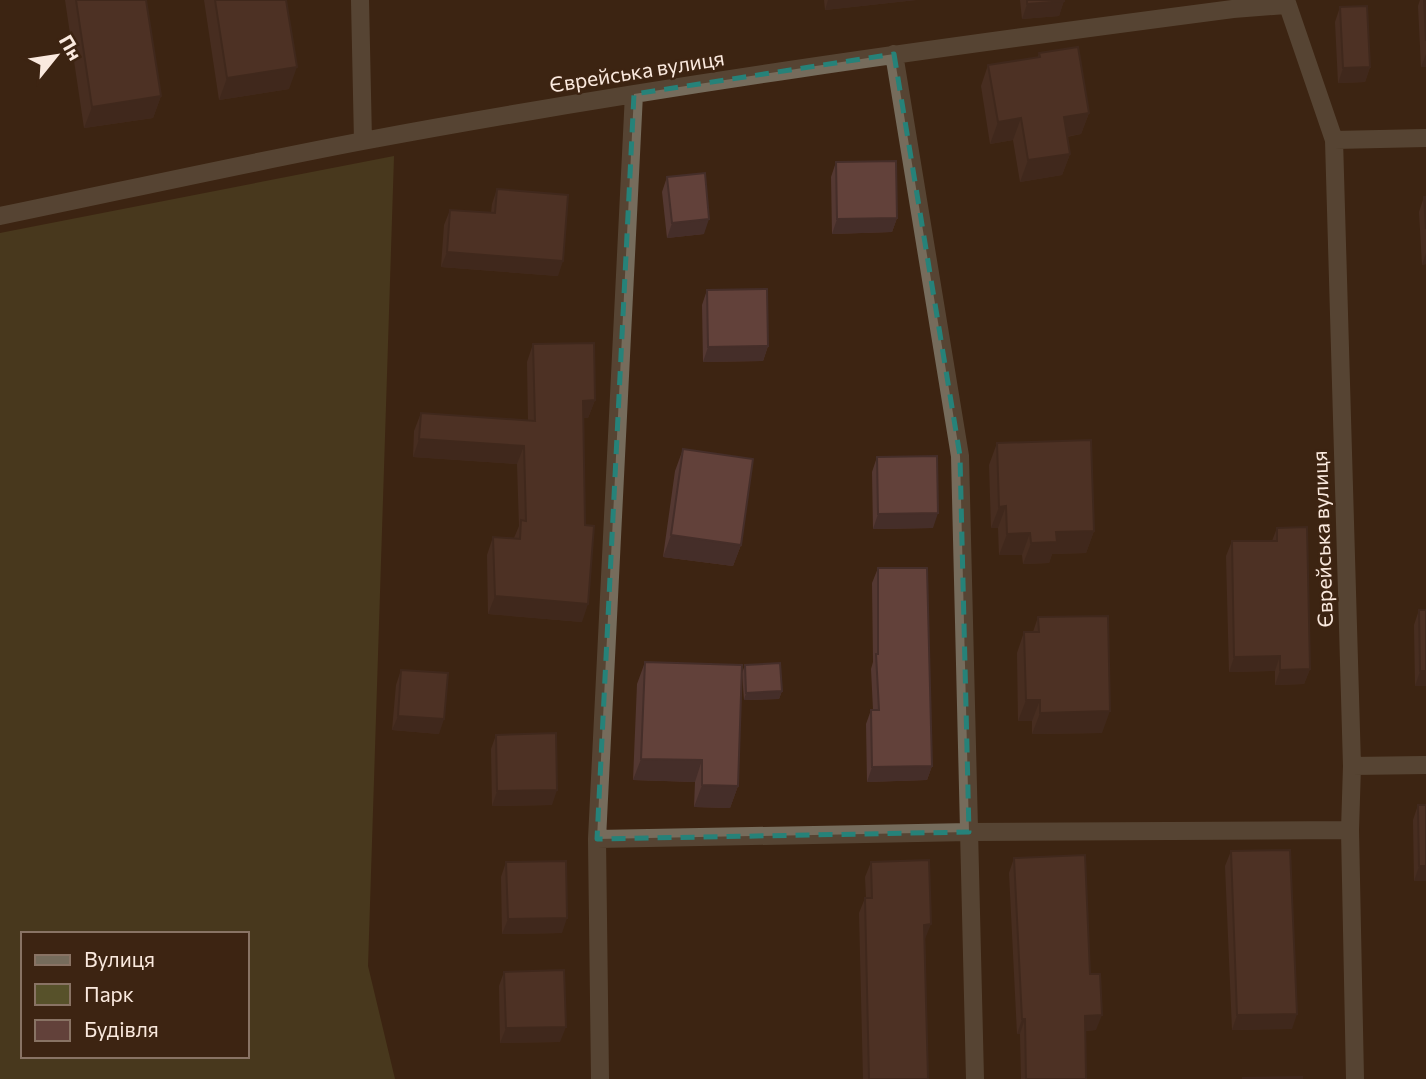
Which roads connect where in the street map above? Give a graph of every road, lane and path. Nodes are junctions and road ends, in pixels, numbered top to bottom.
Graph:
1 (360, 0) edge
2 (1286, 3) edge
3 (894, 54) junction
4 (634, 94) junction
5 (1426, 138) edge
6 (1334, 140) junction
7 (363, 141) junction
8 (0, 216) edge
9 (1426, 765) edge
10 (1352, 766) junction
11 (1350, 830) junction
12 (969, 832) junction
13 (597, 839) junction
14 (600, 1079) edge
15 (975, 1079) edge
16 (1355, 1079) edge

1 - 7 street
2 - 3 street, Єврейська вулиця
2 - 6 street, Єврейська вулиця
3 - 4 street, Єврейська вулиця
3 - 12 street
4 - 7 street, Єврейська вулиця
4 - 13 street
5 - 6 street
6 - 10 street, Єврейська вулиця
7 - 8 street, Єврейська вулиця
9 - 10 street
10 - 11 street, Єврейська вулиця
11 - 12 street
11 - 16 street, Єврейська вулиця
12 - 13 street
12 - 15 street
13 - 14 street

